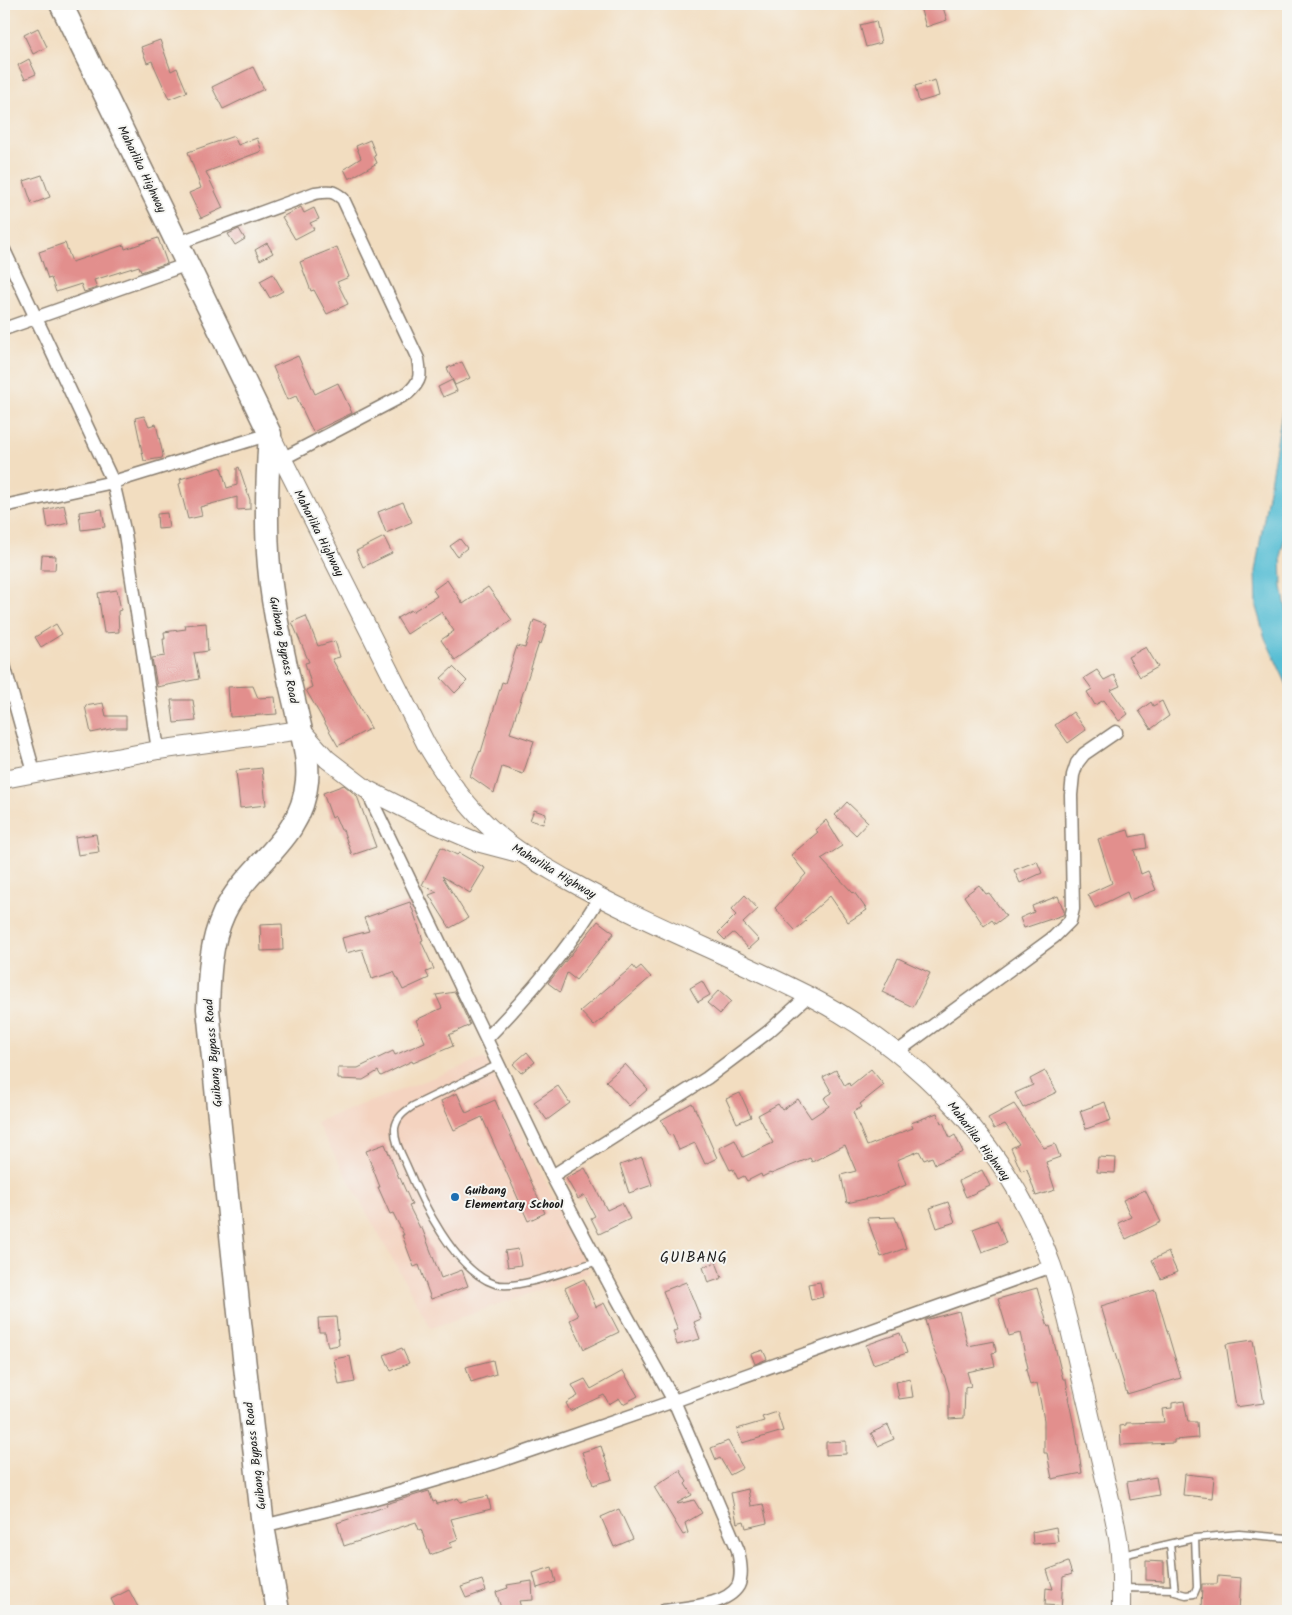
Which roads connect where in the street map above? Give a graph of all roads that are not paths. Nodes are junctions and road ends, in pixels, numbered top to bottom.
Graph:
1 (66, 6) edge
2 (178, 243) junction
3 (4, 250) edge
4 (188, 264) junction
5 (35, 318) junction
6 (4, 329) edge
7 (270, 434) junction
8 (282, 458) junction
9 (113, 482) junction
10 (4, 506) edge
11 (4, 665) edge
12 (301, 730) junction
13 (1116, 732) dead end
14 (158, 750) junction
15 (34, 772) junction
16 (4, 779) edge
17 (366, 789) junction
18 (523, 854) junction
19 (599, 898) junction
20 (808, 996) junction
21 (487, 1038) junction
22 (897, 1052) junction
23 (499, 1064) junction
24 (552, 1176) junction
25 (598, 1261) junction
26 (1052, 1266) junction
27 (674, 1401) junction
28 (264, 1526) junction
29 (1195, 1538) junction
30 (1288, 1538) edge
31 (1170, 1544) junction
32 (1120, 1555) junction
33 (1121, 1588) junction
34 (1174, 1589) junction
35 (278, 1611) edge
36 (664, 1611) edge
37 (1121, 1611) edge

1 - 2 highway, Maharlika Highway
2 - 4 highway, Maharlika Highway
2 - 8 street
3 - 5 street
4 - 5 street
4 - 7 highway, Maharlika Highway
5 - 6 street
5 - 9 street
7 - 8 main road, Maharlika Highway
7 - 9 street
7 - 12 highway, Guibang Bypass Road
8 - 18 main road, Maharlika Highway
9 - 10 street
9 - 14 street
11 - 15 street
12 - 14 main road
12 - 17 main road
12 - 28 highway, Guibang Bypass Road
13 - 22 street
14 - 15 main road
15 - 16 main road
17 - 18 main road
17 - 21 street
18 - 19 main road, Maharlika Highway
19 - 20 main road, Maharlika Highway
19 - 21 street
20 - 22 main road, Maharlika Highway
20 - 24 street
21 - 23 street
22 - 26 main road, Maharlika Highway
23 - 24 street
23 - 25 lane
24 - 25 street
25 - 27 street
26 - 27 street
26 - 32 main road, Maharlika Highway
27 - 28 street
27 - 36 street
28 - 35 highway, Guibang Bypass Road
29 - 30 lane
29 - 31 lane
29 - 34 lane
31 - 32 lane
31 - 34 lane
32 - 33 main road, Maharlika Highway
33 - 34 lane
33 - 37 main road, Maharlika Highway

